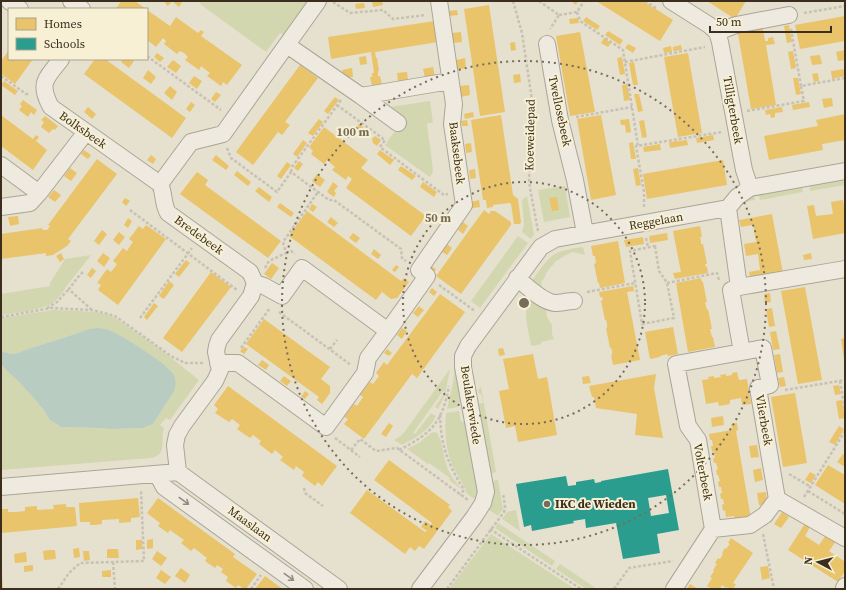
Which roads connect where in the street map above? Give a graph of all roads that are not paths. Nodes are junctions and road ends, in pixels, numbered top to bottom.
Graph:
1 (9, 1) edge
2 (71, 1) edge
3 (318, 1) edge
4 (671, 1) edge
5 (440, 7) edge
6 (19, 8) edge
7 (82, 8) edge
8 (789, 15) road end
9 (717, 32) junction
10 (547, 44) road end
11 (287, 45) junction
12 (60, 60) edge
13 (450, 81) junction
14 (361, 96) junction
15 (398, 123) dead end
16 (86, 132) junction
17 (1, 165) edge
18 (845, 171) edge
19 (160, 184) junction
20 (750, 188) junction
21 (39, 193) junction
22 (1, 207) edge
23 (728, 208) junction
24 (585, 233) junction
25 (844, 273) edge
26 (517, 278) junction
27 (255, 283) junction
28 (735, 288) junction
29 (577, 297) road end
30 (388, 331) junction
31 (742, 352) junction
32 (224, 363) junction
33 (178, 472) junction
34 (157, 474) junction
35 (1, 487) edge
36 (777, 498) junction
37 (713, 530) junction
38 (845, 538) edge
39 (305, 589) edge
40 (339, 589) edge
41 (420, 589) edge
42 (674, 589) edge

1 - 6 street
2 - 7 street
3 - 11 street
4 - 9 street
5 - 13 street, Baaksebeek
8 - 9 street
9 - 20 street, Tilligterbeek
10 - 24 street, Twellosebeek
11 - 14 street
11 - 19 street
12 - 16 street, Bolksbeek
13 - 14 street
13 - 30 street, Baaksebeek
14 - 15 street
16 - 19 street, Bolksbeek
16 - 21 street
17 - 21 street
18 - 20 street
19 - 27 street, Bredebeek
20 - 23 street
21 - 22 street
23 - 24 street, Reggelaan
23 - 28 street
24 - 26 street, Beulakerwiede
25 - 28 street
26 - 29 street
26 - 41 street, Beulakerwiede
27 - 30 street
27 - 32 street
28 - 31 street
30 - 32 street
31 - 36 street, Vlierbeek
31 - 37 street, Volterbeek
32 - 33 street
33 - 34 street
33 - 40 street, Maaslaan
34 - 35 street
34 -> 39 street, Maaslaan
36 - 37 street
36 - 38 street
37 - 42 street

